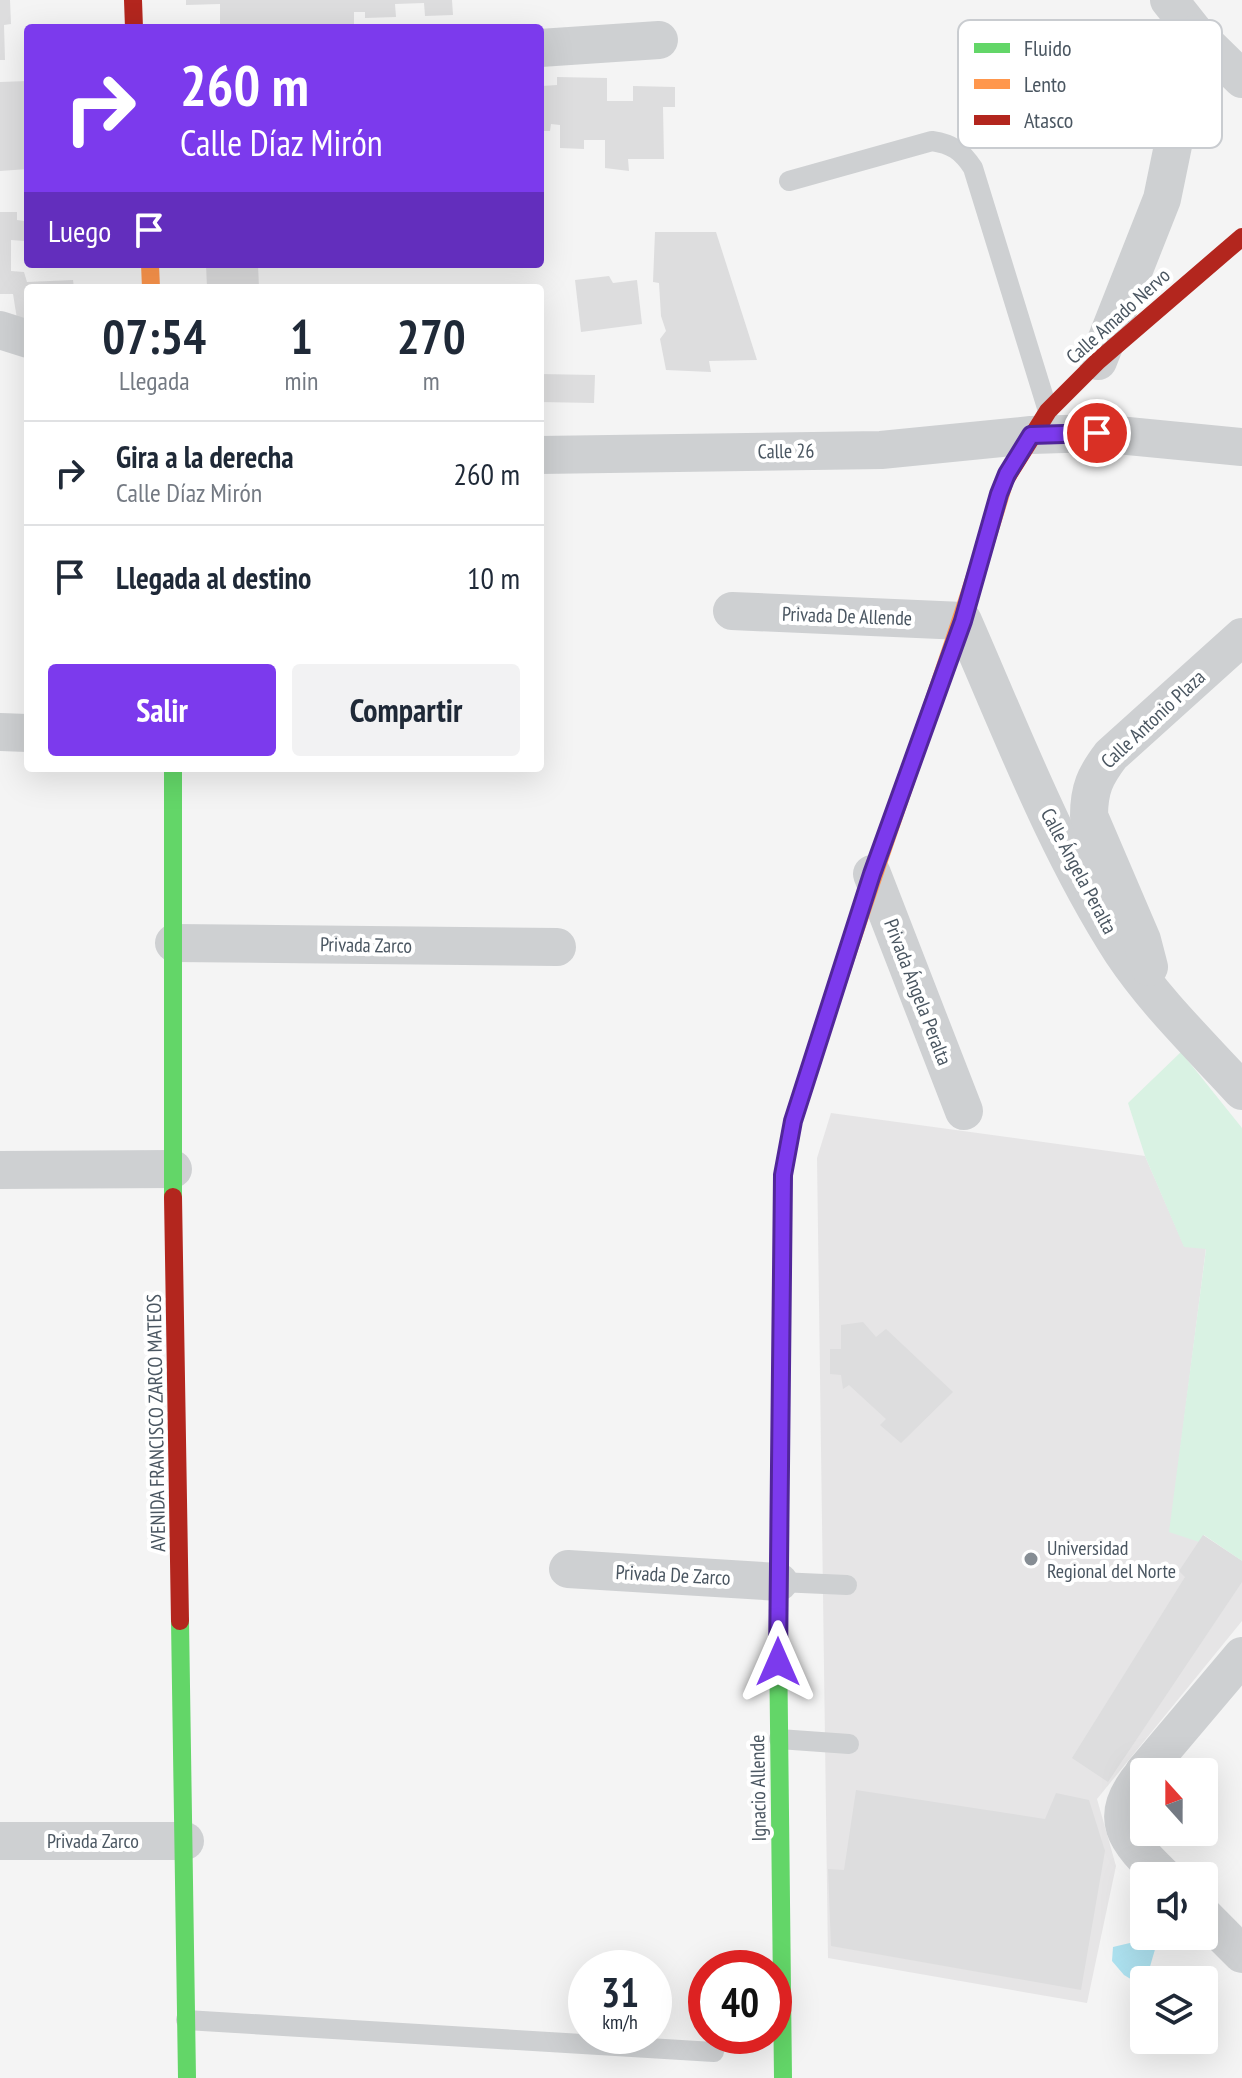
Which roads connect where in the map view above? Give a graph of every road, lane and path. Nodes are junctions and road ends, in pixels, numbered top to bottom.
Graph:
1 (133, 0) edge
2 (1169, 0) edge
3 (1185, 20) edge
4 (134, 24) edge
5 (659, 40) dead end
6 (544, 48) edge
7 (1222, 59) edge
8 (1242, 79) edge
9 (1173, 148) edge
10 (789, 181) dead end
11 (1242, 237) edge
12 (0, 330) edge
13 (24, 338) edge
14 (1098, 361) junction
15 (1040, 423) junction
16 (1242, 447) edge
17 (544, 455) edge
18 (732, 611) dead end
19 (963, 621) junction
20 (1242, 637) edge
21 (0, 732) edge
22 (24, 733) edge
23 (173, 772) edge
24 (872, 874) junction
25 (174, 943) junction
26 (557, 947) dead end
27 (1153, 994) junction
28 (1242, 1091) edge
29 (964, 1111) dead end
30 (173, 1169) junction
31 (0, 1170) edge
32 (568, 1569) dead end
33 (779, 1582) junction
34 (847, 1585) dead end
35 (1242, 1656) edge
36 (779, 1739) junction
37 (849, 1744) dead end
38 (1156, 1758) edge
39 (1130, 1792) edge
40 (1130, 1840) edge
41 (0, 1841) edge
42 (185, 1841) junction
43 (1135, 1846) edge
44 (1149, 1862) edge
45 (1218, 1930) edge
46 (1242, 1954) edge
47 (186, 2020) junction
48 (688, 2050) edge
49 (187, 2078) edge
50 (783, 2078) edge

1 - 4 street
2 - 3 street
5 - 6 street
7 - 8 street
9 - 14 street
10 - 15 lane
11 - 14 street, Calle Amado Nervo
12 - 13 street
14 - 15 street, Calle Amado Nervo
15 - 16 street, Calle 26
15 - 17 street, Calle 26
15 - 19 street, Ignacio Allende
18 - 19 street, Privada De Allende
19 - 24 street, Ignacio Allende
19 - 27 street, Calle Ángela Peralta
20 - 27 street, Calle Antonio Plaza
21 - 22 street
23 - 25 street, AVENIDA FRANCISCO ZARCO MATEOS
24 - 29 street, Privada Ángela Peralta
24 - 33 street, Ignacio Allende
25 - 26 street, Privada Zarco
25 - 30 street, AVENIDA FRANCISCO ZARCO MATEOS
27 - 28 street, Calle Ángela Peralta
30 - 31 street
30 - 42 street, AVENIDA FRANCISCO ZARCO MATEOS
32 - 33 street, Privada De Zarco
33 - 34 lane
33 - 36 street, Ignacio Allende
35 - 38 street
36 - 37 lane
36 - 50 street, Ignacio Allende
39 - 40 street
41 - 42 street, Privada Zarco
42 - 47 street, AVENIDA FRANCISCO ZARCO MATEOS
43 - 44 street
45 - 46 street
47 - 48 lane
47 - 49 street, AVENIDA FRANCISCO ZARCO MATEOS

